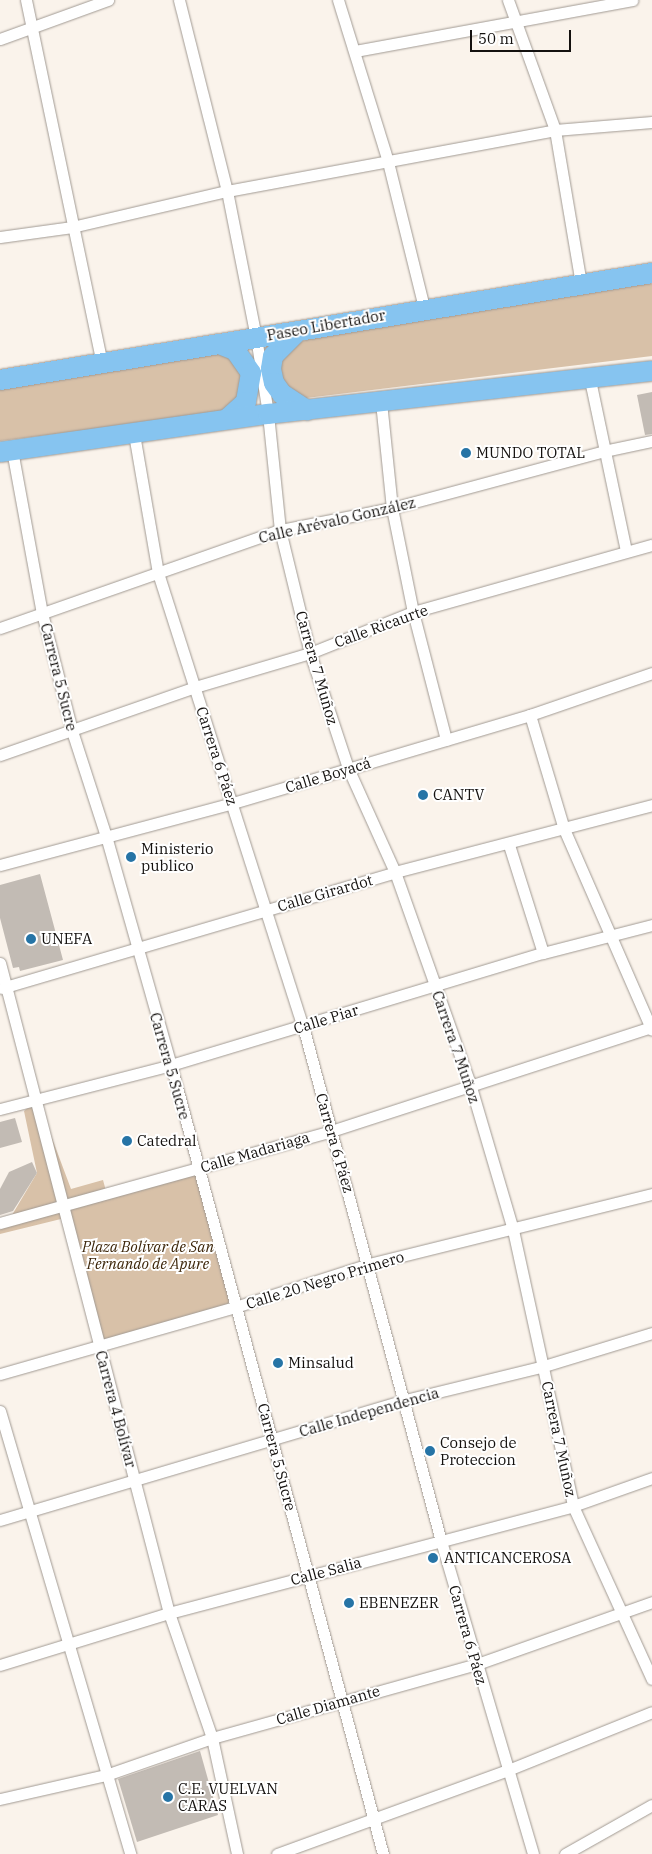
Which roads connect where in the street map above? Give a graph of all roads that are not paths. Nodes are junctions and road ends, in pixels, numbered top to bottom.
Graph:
1 (26, 0) edge
2 (108, 0) edge
3 (179, 0) edge
4 (338, 0) edge
5 (508, 0) edge
6 (632, 0) edge
7 (516, 22) junction
8 (32, 26) junction
9 (0, 39) edge
10 (356, 51) junction
11 (652, 122) edge
12 (556, 130) junction
13 (388, 162) junction
14 (227, 191) junction
15 (72, 226) junction
16 (0, 237) edge
17 (648, 276) edge
18 (582, 283) junction
19 (424, 308) junction
20 (298, 331) junction
21 (256, 338) junction
22 (219, 344) junction
23 (102, 366) junction
24 (652, 371) edge
25 (0, 380) edge
26 (590, 380) junction
27 (381, 402) junction
28 (307, 410) junction
29 (268, 414) junction
30 (227, 419) junction
31 (134, 434) junction
32 (652, 441) edge
33 (604, 450) junction
34 (6, 451) edge
35 (392, 508) junction
36 (280, 530) junction
37 (652, 545) edge
38 (626, 551) junction
39 (158, 573) junction
40 (414, 612) junction
41 (42, 613) junction
42 (0, 628) edge
43 (310, 652) junction
44 (652, 673) edge
45 (195, 687) junction
46 (530, 714) junction
47 (72, 731) junction
48 (446, 740) junction
49 (0, 755) edge
50 (348, 768) junction
51 (232, 803) junction
52 (652, 805) edge
53 (564, 829) junction
54 (106, 836) junction
55 (509, 845) junction
56 (0, 865) edge
57 (395, 872) junction
58 (267, 910) junction
59 (652, 925) edge
60 (608, 935) junction
61 (136, 949) junction
62 (543, 953) junction
63 (0, 963) edge
64 (436, 985) junction
65 (3, 988) edge
66 (303, 1026) junction
67 (652, 1028) edge
68 (171, 1065) junction
69 (471, 1087) junction
70 (37, 1098) junction
71 (0, 1109) edge
72 (331, 1131) junction
73 (199, 1169) junction
74 (652, 1194) edge
75 (62, 1204) junction
76 (0, 1223) edge
77 (513, 1230) junction
78 (369, 1264) junction
79 (235, 1307) junction
80 (652, 1333) edge
81 (99, 1346) junction
82 (544, 1366) junction
83 (0, 1374) edge
84 (405, 1400) junction
85 (0, 1411) edge
86 (274, 1441) junction
87 (652, 1478) edge
88 (135, 1482) junction
89 (573, 1506) junction
90 (31, 1512) junction
91 (0, 1520) edge
92 (440, 1541) junction
93 (307, 1575) junction
94 (652, 1602) edge
95 (621, 1611) junction
96 (169, 1613) junction
97 (70, 1645) junction
98 (477, 1664) junction
99 (0, 1665) edge
100 (652, 1680) edge
101 (340, 1701) junction
102 (652, 1712) edge
103 (212, 1738) junction
104 (508, 1770) junction
105 (106, 1775) junction
106 (0, 1799) edge
107 (652, 1805) edge
108 (374, 1821) junction
109 (130, 1854) edge
110 (237, 1854) edge
111 (277, 1854) edge
112 (383, 1854) edge
113 (533, 1854) edge
114 (565, 1854) edge

1 - 8 street
2 - 8 street
3 - 14 street, Carrera 7 Muñoz
4 - 10 street
5 - 7 street
6 - 7 street
7 - 10 street
7 - 12 street
8 - 9 street
8 - 15 street
10 - 13 street
11 - 12 street
12 - 13 street
12 - 18 street
13 - 14 street
13 - 19 street
14 - 15 street
14 - 21 street, Carrera 7 Muñoz
15 - 16 street
15 - 23 street
17 - 18 highway, Paseo Libertador
18 - 19 highway, Paseo Libertador
19 - 20 highway, Paseo Libertador
20 - 21 highway, Paseo Libertador
20 - 28 highway
21 - 22 highway, Paseo Libertador
21 - 29 street, Carrera 7 Muñoz
22 - 23 highway, Paseo Libertador
22 - 30 highway
23 - 25 highway, Paseo Libertador
24 - 26 highway
26 - 27 highway
26 - 33 street
27 - 28 highway
27 - 35 street
28 - 29 highway
29 - 30 highway
29 - 36 street, Carrera 7 Muñoz
30 - 31 highway
31 - 34 highway
31 - 39 street, Carrera 6 Páez
32 - 33 street, Calle Arévalo González
33 - 35 street, Calle Arévalo González
33 - 38 street
34 - 41 street, Carrera 5 Sucre
35 - 36 street, Calle Arévalo González
35 - 40 street
36 - 39 street, Calle Arévalo González
36 - 43 street, Carrera 7 Muñoz
37 - 38 street, Calle Ricaurte
38 - 40 street, Calle Ricaurte
39 - 41 street, Calle Arévalo González
39 - 45 street, Carrera 6 Páez
40 - 43 street, Calle Ricaurte
40 - 48 street
41 - 42 street, Calle Arévalo González
41 - 47 street, Carrera 5 Sucre
43 - 45 street, Calle Ricaurte
43 - 50 street, Carrera 7 Muñoz
44 - 46 street, Calle Boyacá
45 - 47 street, Calle Ricaurte
45 - 51 street, Carrera 6 Páez
46 - 48 street, Calle Boyacá
46 - 53 street
47 - 49 street, Calle Ricaurte
47 - 54 street, Carrera 5 Sucre
48 - 50 street, Calle Boyacá
50 - 51 street, Calle Boyacá
50 - 57 street, Carrera 7 Muñoz
51 - 54 street, Calle Boyacá
51 - 58 street, Carrera 6 Páez
52 - 53 street, Calle Girardot
53 - 55 street, Calle Girardot
53 - 60 street
54 - 56 street, Calle Boyacá
54 - 61 street, Carrera 5 Sucre
55 - 57 street, Calle Girardot
55 - 62 street
57 - 58 street, Calle Girardot
57 - 64 street, Carrera 7 Muñoz
58 - 61 street, Calle Girardot
58 - 66 street, Carrera 6 Páez
59 - 60 street, Calle Piar
60 - 62 street, Calle Piar
60 - 67 street
61 - 65 street, Calle Girardot
61 - 68 street, Carrera 5 Sucre
62 - 64 street, Calle Piar
63 - 65 street, Carrera 4 Bolívar
64 - 66 street, Calle Piar
64 - 69 street, Carrera 7 Muñoz
65 - 70 street, Carrera 4 Bolívar
66 - 68 street, Calle Piar
66 - 72 street, Carrera 6 Páez
67 - 69 street, Calle Madariaga
68 - 70 street, Calle Piar
68 - 73 street, Carrera 5 Sucre
69 - 72 street, Calle Madariaga
69 - 77 street, Carrera 7 Muñoz
70 - 71 street, Calle Piar
70 - 75 street, Carrera 4 Bolívar
72 - 73 street, Calle Madariaga
72 - 78 street, Carrera 6 Páez
73 - 75 street, Calle Madariaga
73 - 79 street, Carrera 5 Sucre
74 - 77 street, Calle 20 Negro Primero
75 - 76 street, Calle Madariaga
75 - 81 street, Carrera 4 Bolívar
77 - 78 street, Calle 20 Negro Primero
77 - 82 street, Carrera 7 Muñoz
78 - 79 street, Calle 20 Negro Primero
78 - 84 street, Carrera 6 Páez
79 - 81 street, Calle 20 Negro Primero
79 - 86 street, Carrera 5 Sucre
80 - 82 street, Calle Independencia
81 - 83 street, Calle 20 Negro Primero
81 - 88 street, Carrera 4 Bolívar
82 - 84 street, Calle Independencia
82 - 89 street, Carrera 7 Muñoz
84 - 86 street, Calle Independencia
84 - 92 street, Carrera 6 Páez
85 - 90 street
86 - 88 street, Calle Independencia
86 - 93 street, Carrera 5 Sucre
87 - 89 street, Calle Salia
88 - 90 street, Calle Independencia
88 - 96 street, Carrera 4 Bolívar
89 - 92 street, Calle Salia
89 - 95 street, Carrera 7 Muñoz
90 - 91 street, Calle Independencia
90 - 97 street
92 - 93 street, Calle Salia
92 - 98 street, Carrera 6 Páez
93 - 96 street, Calle Salia
93 - 101 street, Carrera 5 Sucre
94 - 95 street, Calle Diamante
95 - 98 street, Calle Diamante
95 - 100 street, Carrera 7 Muñoz
96 - 97 street, Calle Salia
96 - 103 street, Carrera 4 Bolívar
97 - 99 street, Calle Salia
97 - 105 street
98 - 101 street, Calle Diamante
98 - 104 street, Carrera 6 Páez
101 - 103 street, Calle Diamante
101 - 108 street, Carrera 5 Sucre
102 - 104 street
103 - 105 street, Calle Diamante
103 - 110 street, Carrera 4 Bolívar
104 - 108 street
104 - 113 street, Carrera 6 Páez
105 - 106 street, Calle Diamante
105 - 109 street
107 - 114 street
108 - 111 street
108 - 112 street, Carrera 5 Sucre

